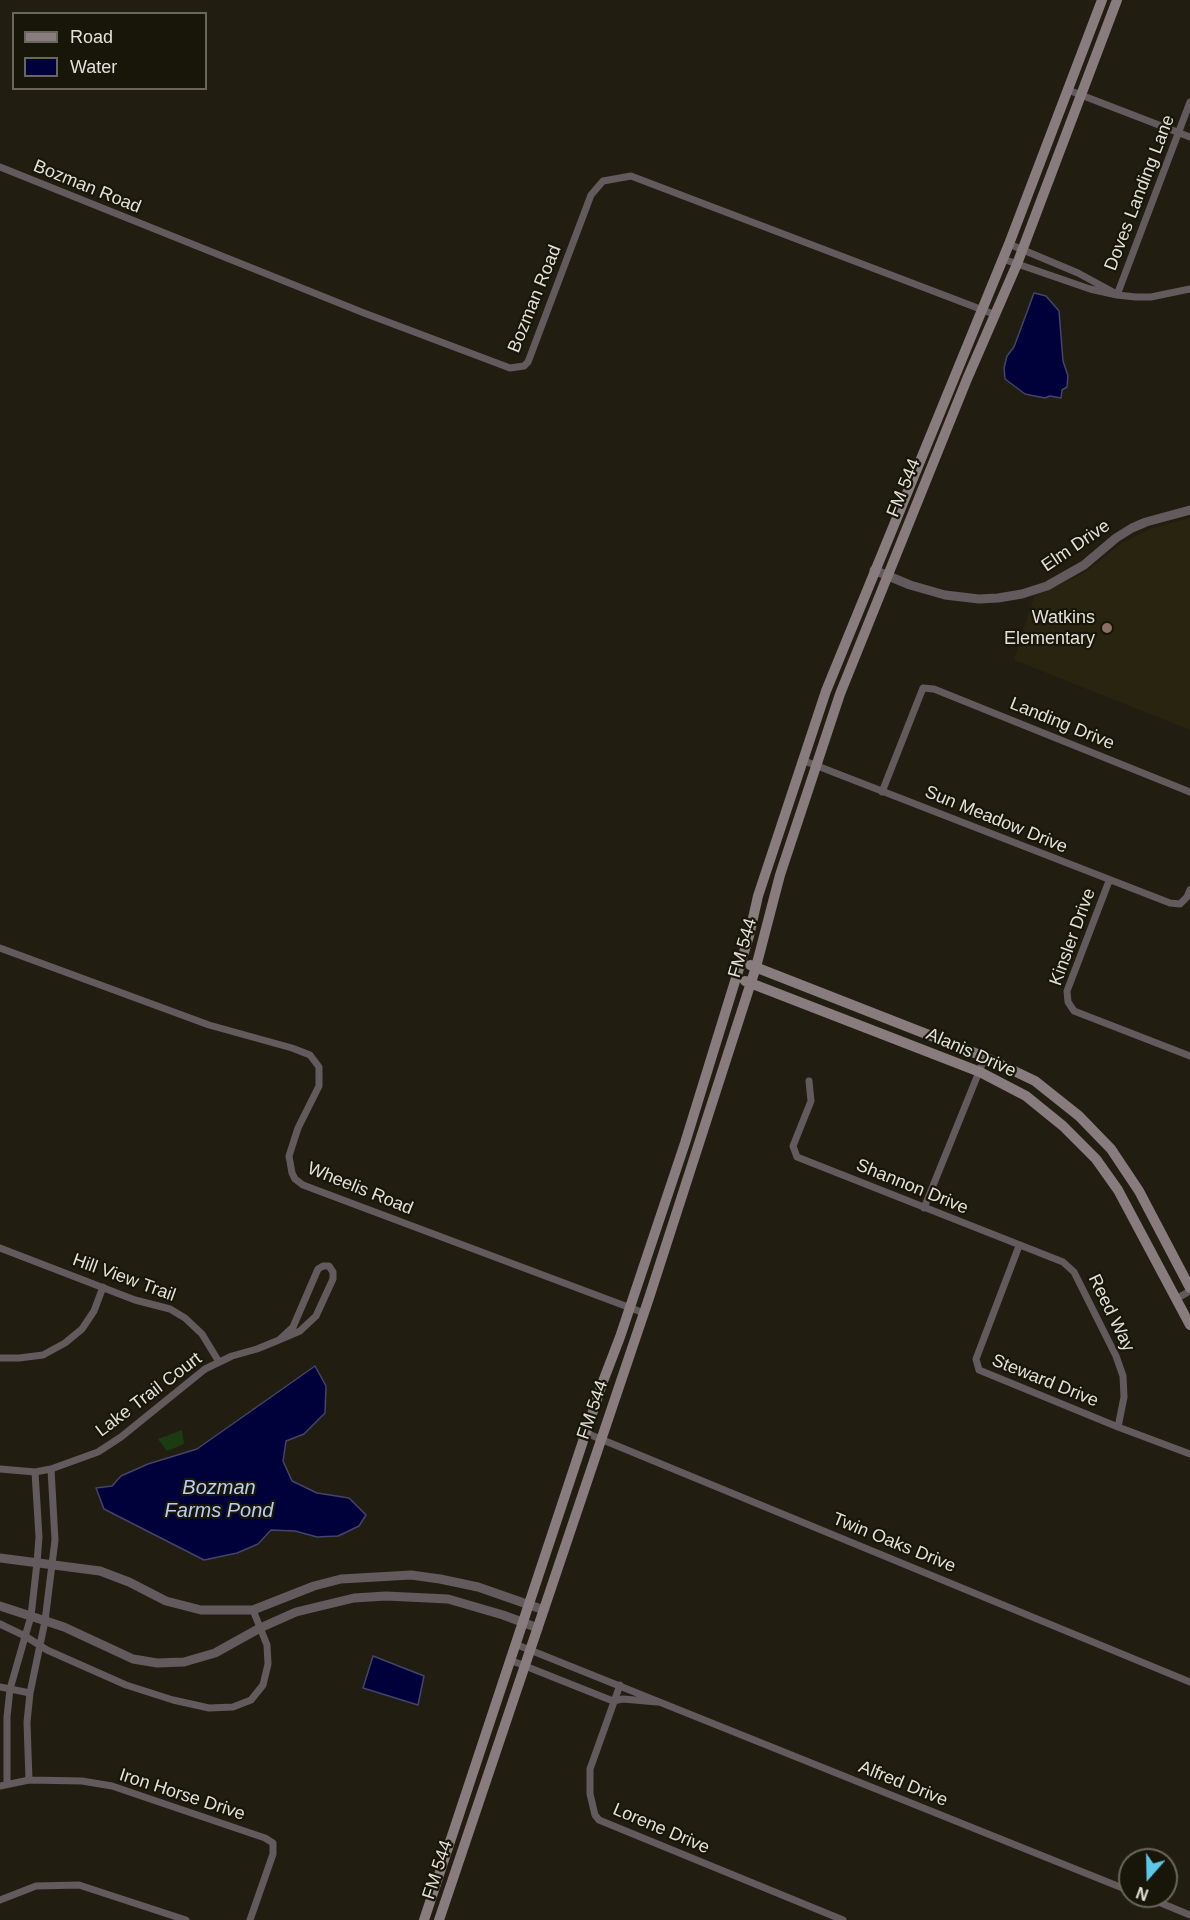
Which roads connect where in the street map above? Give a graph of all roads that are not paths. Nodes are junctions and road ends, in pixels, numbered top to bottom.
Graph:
1 (1102, 0) edge
2 (1117, 0) edge
3 (1068, 90) junction
4 (1081, 95) junction
5 (1190, 102) edge
6 (1178, 133) junction
7 (1190, 137) edge
8 (0, 167) edge
9 (1009, 244) junction
10 (1022, 249) junction
11 (1002, 259) junction
12 (1017, 264) junction
13 (1190, 289) edge
14 (1118, 295) junction
15 (981, 309) junction
16 (996, 315) junction
17 (1190, 510) edge
18 (874, 570) junction
19 (887, 575) junction
20 (802, 760) junction
21 (816, 765) junction
22 (882, 792) junction
23 (1190, 792) edge
24 (1109, 881) junction
25 (1190, 890) edge
26 (0, 948) edge
27 (741, 961) junction
28 (756, 967) junction
29 (736, 978) junction
30 (751, 983) junction
31 (1190, 1056) edge
32 (986, 1057) junction
33 (980, 1072) junction
34 (809, 1081) dead end
35 (924, 1208) junction
36 (1019, 1246) junction
37 (0, 1248) edge
38 (103, 1287) junction
39 (1190, 1290) edge
40 (1176, 1299) junction
41 (630, 1307) junction
42 (1187, 1311) edge
43 (644, 1313) junction
44 (1190, 1325) edge
45 (279, 1340) junction
46 (0, 1358) edge
47 (219, 1362) junction
48 (1118, 1427) junction
49 (586, 1433) junction
50 (601, 1439) junction
51 (1190, 1454) edge
52 (0, 1469) edge
53 (51, 1469) junction
54 (35, 1472) junction
55 (0, 1558) edge
56 (37, 1563) junction
57 (52, 1564) junction
58 (376, 1576) junction
59 (376, 1596) junction
60 (529, 1605) junction
61 (0, 1606) edge
62 (252, 1610) junction
63 (544, 1610) junction
64 (31, 1616) junction
65 (45, 1621) junction
66 (523, 1622) junction
67 (0, 1624) edge
68 (260, 1628) junction
69 (538, 1628) junction
70 (26, 1636) junction
71 (515, 1644) junction
72 (40, 1647) junction
73 (531, 1650) junction
74 (510, 1660) junction
75 (525, 1666) junction
76 (1190, 1682) edge
77 (620, 1685) junction
78 (0, 1687) edge
79 (10, 1689) junction
80 (30, 1693) junction
81 (614, 1701) junction
82 (665, 1704) junction
83 (29, 1780) junction
84 (3, 1785) edge
85 (1118, 1886) edge
86 (0, 1900) edge
87 (1173, 1908) edge
88 (1190, 1915) edge
89 (186, 1920) edge
90 (250, 1920) edge
91 (424, 1920) edge
92 (439, 1920) edge
93 (843, 1920) edge

1 - 3 main road, FM 544
2 - 4 main road, FM 544
3 - 4 street
3 - 9 main road, FM 544
4 - 6 street
4 - 10 main road, FM 544
5 - 6 street, Doves Landing Lane
6 - 7 street
6 - 14 street, Doves Landing Lane
8 - 15 street, Bozman Road
9 - 10 street
9 - 11 main road, FM 544
10 - 12 main road, FM 544
10 - 14 street
11 - 12 street
11 - 15 main road, FM 544
12 - 14 street
12 - 16 main road, FM 544
13 - 14 street
15 - 16 street, Bozman Road
15 - 18 main road, FM 544
16 - 19 main road, FM 544
17 - 19 street, Elm Drive
18 - 19 street, Elm Drive
18 - 20 main road, FM 544
19 - 21 main road, FM 544
20 - 21 street, Sun Meadow Drive
20 - 27 main road, FM 544
21 - 22 street, Sun Meadow Drive
21 - 28 main road, FM 544
22 - 23 street, Landing Drive
22 - 24 street, Sun Meadow Drive
24 - 25 street, Sun Meadow Drive
24 - 31 street, Kinsler Drive
26 - 41 street, Wheelis Road
27 - 28 main road, Alanis Drive
27 - 29 main road, FM 544
28 - 30 main road, FM 544
28 - 32 main road, Alanis Drive
29 - 30 main road, Alanis Drive
29 - 41 main road, FM 544
30 - 33 main road, Alanis Drive
30 - 43 main road, FM 544
32 - 33 street
32 - 39 main road, Alanis Drive
33 - 35 street
33 - 40 main road, Alanis Drive
34 - 35 street, Shannon Drive
35 - 36 street, Shannon Drive
36 - 48 street, Reed Way
36 - 48 street, Steward Drive
37 - 38 street, Hill View Trail
38 - 46 street
38 - 47 street, Hill View Trail
39 - 40 street
40 - 42 main road, Alanis Drive
41 - 43 street, Wheelis Road
41 - 49 main road, FM 544
42 - 44 main road, Alanis Drive
43 - 50 main road, FM 544
45 - 45 street, Lake Trail Court
45 - 47 street, Lake Trail Court
47 - 53 street, Lake Trail Court
48 - 51 street, Steward Drive
49 - 50 street, Twin Oaks Drive
49 - 60 main road, FM 544
50 - 63 main road, FM 544
50 - 76 street, Twin Oaks Drive
52 - 54 street, Lake Trail Court
53 - 54 street, Lake Trail Court
53 - 57 street
54 - 56 street
55 - 56 street
56 - 57 street
56 - 64 street
57 - 62 street
57 - 65 street
58 - 59 street
58 - 60 street
58 - 62 street
59 - 66 street
59 - 68 street
60 - 63 street
60 - 66 main road, FM 544
61 - 64 street
62 - 68 street
63 - 69 main road, FM 544
64 - 65 street
64 - 70 street
65 - 68 street
65 - 72 street
66 - 69 street
66 - 71 main road, FM 544
67 - 70 street
68 - 72 street
69 - 73 main road, FM 544
70 - 72 street
70 - 79 street
71 - 73 street, Alfred Drive
71 - 74 main road, FM 544
72 - 80 street
73 - 75 main road, FM 544
73 - 77 street, Alfred Drive
74 - 75 street, Alfred Drive
74 - 91 main road, FM 544
75 - 81 street, Alfred Drive
75 - 92 main road, FM 544
77 - 81 street, Lorene Drive
77 - 82 street, Alfred Drive
78 - 79 street
79 - 80 street
79 - 84 street
80 - 83 street
81 - 82 street, Alfred Drive
81 - 93 street, Lorene Drive
82 - 85 street, Alfred Drive
83 - 84 street, Iron Horse Drive
83 - 90 street, Iron Horse Drive
86 - 89 street
87 - 88 street

